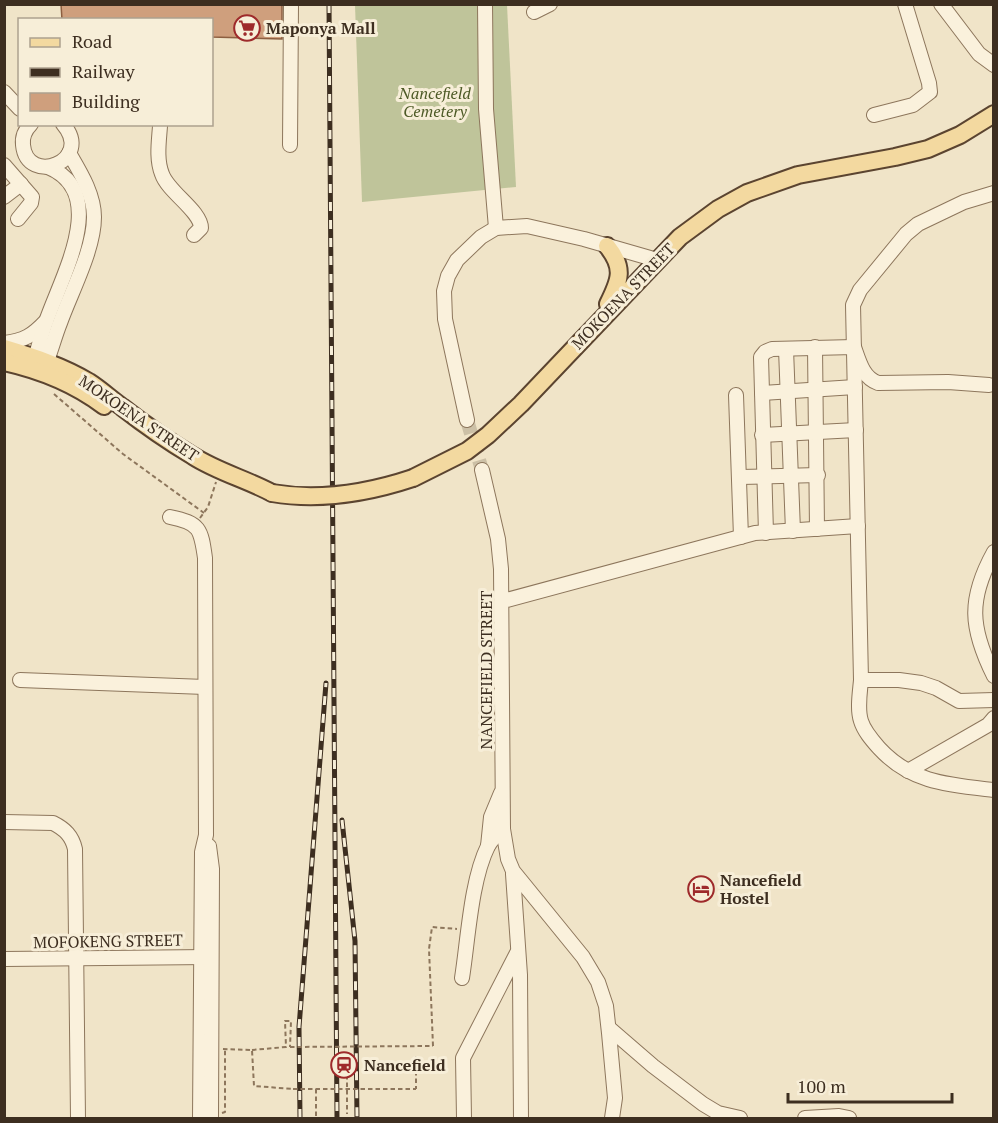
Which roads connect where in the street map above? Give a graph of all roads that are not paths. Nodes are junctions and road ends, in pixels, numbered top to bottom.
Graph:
1 (291, 4) edge
2 (485, 4) edge
3 (550, 4) edge
4 (904, 4) edge
5 (941, 4) edge
6 (534, 12) dead end
7 (993, 64) edge
8 (4, 92) edge
9 (18, 107) edge
10 (993, 114) edge
11 (873, 115) dead end
12 (29, 126) edge
13 (64, 126) edge
14 (160, 126) edge
15 (290, 146) dead end
16 (69, 153) junction
17 (4, 165) edge
18 (48, 167) junction
19 (21, 184) junction
20 (993, 193) edge
21 (4, 197) edge
22 (18, 219) dead end
23 (496, 228) junction
24 (194, 235) dead end
25 (607, 246) junction
26 (657, 260) junction
27 (599, 321) junction
28 (52, 324) junction
29 (4, 345) edge
30 (815, 347) junction
31 (854, 347) junction
32 (786, 349) junction
33 (4, 362) edge
34 (46, 368) junction
35 (989, 385) dead end
36 (855, 387) junction
37 (817, 389) junction
38 (788, 391) junction
39 (762, 393) junction
40 (736, 395) dead end
41 (467, 420) tunnel mouth
42 (856, 430) junction
43 (817, 432) junction
44 (789, 434) junction
45 (762, 435) junction
46 (482, 470) tunnel mouth
47 (818, 475) junction
48 (764, 476) junction
49 (740, 477) junction
50 (790, 477) junction
51 (250, 487) junction
52 (170, 517) dead end
53 (858, 526) junction
54 (817, 529) junction
55 (794, 531) junction
56 (766, 533) junction
57 (741, 537) junction
58 (993, 552) edge
59 (503, 601) junction
60 (993, 676) edge
61 (20, 680) dead end
62 (861, 680) junction
63 (205, 687) junction
64 (993, 700) edge
65 (993, 718) edge
66 (908, 771) junction
67 (503, 788) junction
68 (993, 790) edge
69 (4, 822) edge
70 (503, 829) junction
71 (488, 846) junction
72 (513, 871) junction
73 (518, 951) junction
74 (206, 957) junction
75 (75, 958) junction
76 (4, 959) edge
77 (462, 978) dead end
78 (609, 1028) junction
79 (78, 1119) edge
80 (200, 1119) edge
81 (211, 1119) edge
82 (464, 1119) edge
83 (521, 1119) edge
84 (612, 1119) edge
85 (740, 1119) edge
86 (805, 1119) edge
87 (849, 1119) edge

1 - 15 street
2 - 23 street
3 - 6 street
4 - 11 street
5 - 7 street
8 - 9 street
10 - 26 main road, MOKOENA STREET
12 - 18 street
13 - 16 street
14 - 24 street
16 - 18 street
16 - 28 street
17 - 19 street
18 - 28 street
19 - 21 street
19 - 22 street
20 - 31 street
23 - 25 street
23 - 41 street
25 - 26 street
25 - 27 main road
26 - 27 main road, MOKOENA STREET
27 - 51 main road, MOKOENA STREET, bridge
28 - 29 street
28 - 34 street
28 - 34 street
29 - 34 main road, MOKOENA STREET
30 - 31 street
30 - 32 street
30 - 37 street
31 - 35 street
31 - 36 street
32 - 38 street
32 - 39 street
33 - 34 main road, MOKOENA STREET
34 - 51 main road, MOKOENA STREET
34 - 51 main road, MOKOENA STREET
36 - 37 street
36 - 42 street
37 - 38 street
37 - 43 street
38 - 39 street
38 - 44 street
39 - 45 street
40 - 49 street
42 - 43 street
42 - 53 street
43 - 44 street
43 - 47 street
44 - 45 street
44 - 50 street
45 - 48 street
46 - 59 street, NANCEFIELD STREET
47 - 50 street
47 - 54 street
48 - 49 street
48 - 50 street
48 - 56 street
49 - 57 street
50 - 55 street
52 - 63 street
53 - 54 street
53 - 62 street
54 - 55 street
55 - 56 street
56 - 57 street
57 - 59 street
58 - 60 street
59 - 67 street, NANCEFIELD STREET
61 - 63 street
62 - 64 street
62 - 66 street
63 - 74 street
65 - 66 street
66 - 68 street
67 - 70 street, NANCEFIELD STREET
67 - 71 street
69 - 75 street
70 - 71 street
70 - 72 street, NANCEFIELD STREET
71 - 77 street
72 - 73 street
72 - 78 street
73 - 82 street
73 - 83 street
74 - 75 street, MOFOKENG STREET
74 - 80 street
74 - 81 street
75 - 76 street, MOFOKENG STREET
75 - 79 street
78 - 84 street
78 - 85 street
86 - 87 street

